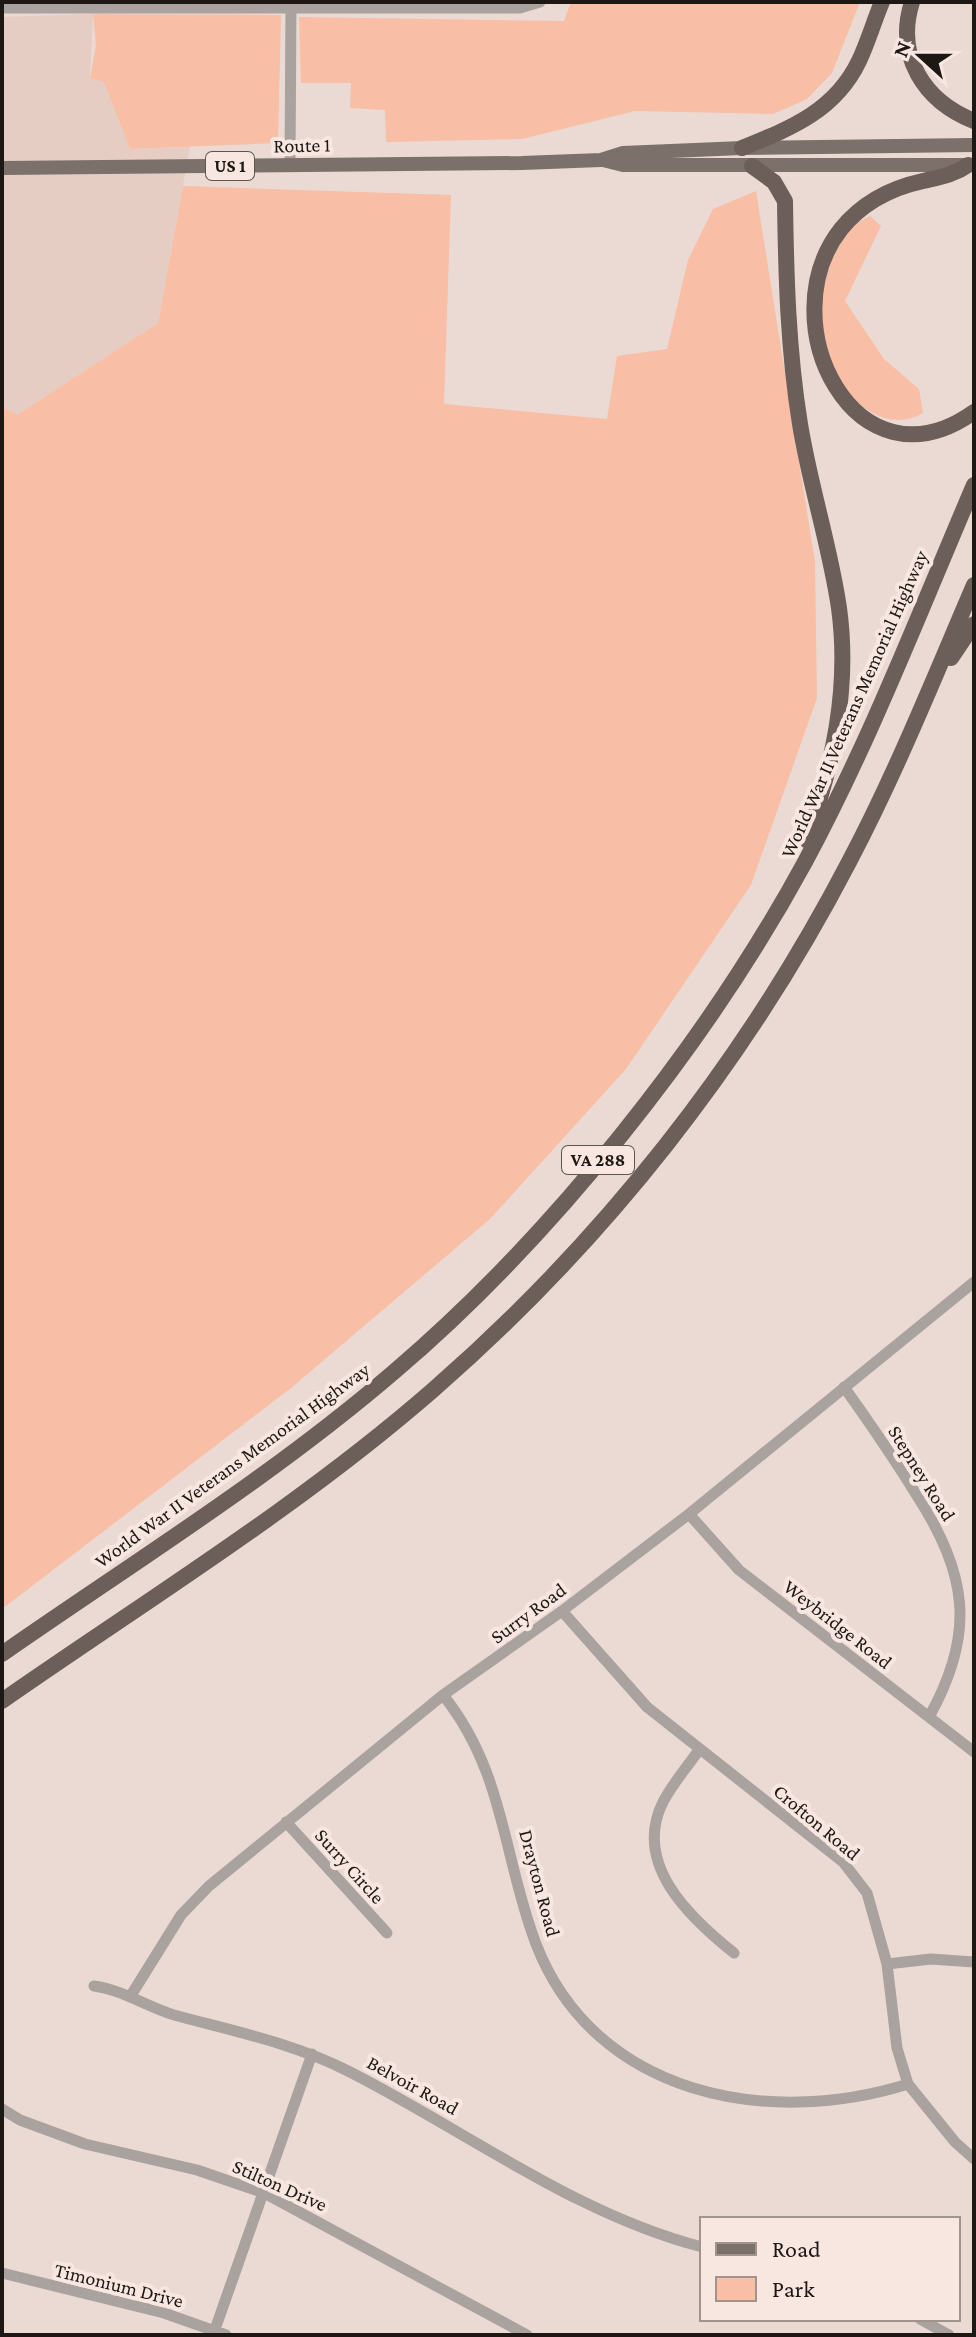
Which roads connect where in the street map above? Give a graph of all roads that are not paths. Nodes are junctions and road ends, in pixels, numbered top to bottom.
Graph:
1 (540, 2) edge
2 (882, 2) edge
3 (912, 2) edge
4 (291, 5) edge
5 (2, 8) edge
6 (974, 121) edge
7 (974, 145) edge
8 (742, 148) junction
9 (601, 160) junction
10 (971, 165) edge
11 (290, 166) junction
12 (752, 166) junction
13 (2, 168) edge
14 (974, 412) edge
15 (974, 485) edge
16 (974, 585) edge
17 (974, 624) edge
18 (926, 697) junction
19 (805, 861) junction
20 (974, 1282) edge
21 (844, 1387) junction
22 (689, 1514) junction
23 (562, 1611) junction
24 (2, 1654) edge
25 (443, 1695) junction
26 (2, 1701) edge
27 (929, 1717) junction
28 (699, 1750) junction
29 (974, 1752) edge
30 (286, 1822) junction
31 (387, 1933) dead end
32 (734, 1953) dead end
33 (974, 1962) edge
34 (887, 1964) junction
35 (94, 1986) dead end
36 (130, 1997) junction
37 (312, 2054) junction
38 (908, 2084) junction
39 (2, 2109) edge
40 (974, 2159) edge
41 (264, 2193) junction
42 (700, 2246) edge
43 (2, 2273) edge
44 (924, 2321) edge
45 (218, 2333) edge
46 (527, 2335) edge
47 (949, 2335) edge

1 - 4 street
2 - 8 highway
3 - 6 highway
4 - 5 street
4 - 11 street
7 - 8 main road, Route 1 / US 1
8 - 9 main road, Route 1 / US 1
9 - 11 main road, Route 1 / US 1
9 - 12 main road, Route 1 / US 1
10 - 12 main road, Route 1 / US 1
10 - 14 highway
11 - 13 main road, Route 1 / US 1
12 - 19 highway
15 - 19 highway, World War II Veterans Memorial Highway / VA 288
16 - 18 highway, VA 288
17 - 18 highway
18 - 26 highway, VA 288
19 - 24 highway, World War II Veterans Memorial Highway / VA 288
20 - 21 street, Surry Road
21 - 22 street, Surry Road
21 - 27 street, Stepney Road
22 - 23 street, Surry Road
22 - 27 street, Weybridge Road
23 - 25 street, Surry Road
23 - 28 street, Crofton Road
25 - 30 street, Surry Road
25 - 38 street, Drayton Road
27 - 29 street, Weybridge Road
28 - 32 street
28 - 34 street, Crofton Road
30 - 31 street, Surry Circle
30 - 36 street, Surry Road
33 - 34 street
34 - 38 street, Crofton Road
35 - 36 street, Belvoir Road
36 - 37 street, Belvoir Road
37 - 41 street
37 - 42 street, Belvoir Road
38 - 40 street, Crofton Road
39 - 41 street, Stilton Drive
41 - 45 street
41 - 46 street, Stilton Drive
43 - 45 street, Timonium Drive
44 - 47 street

